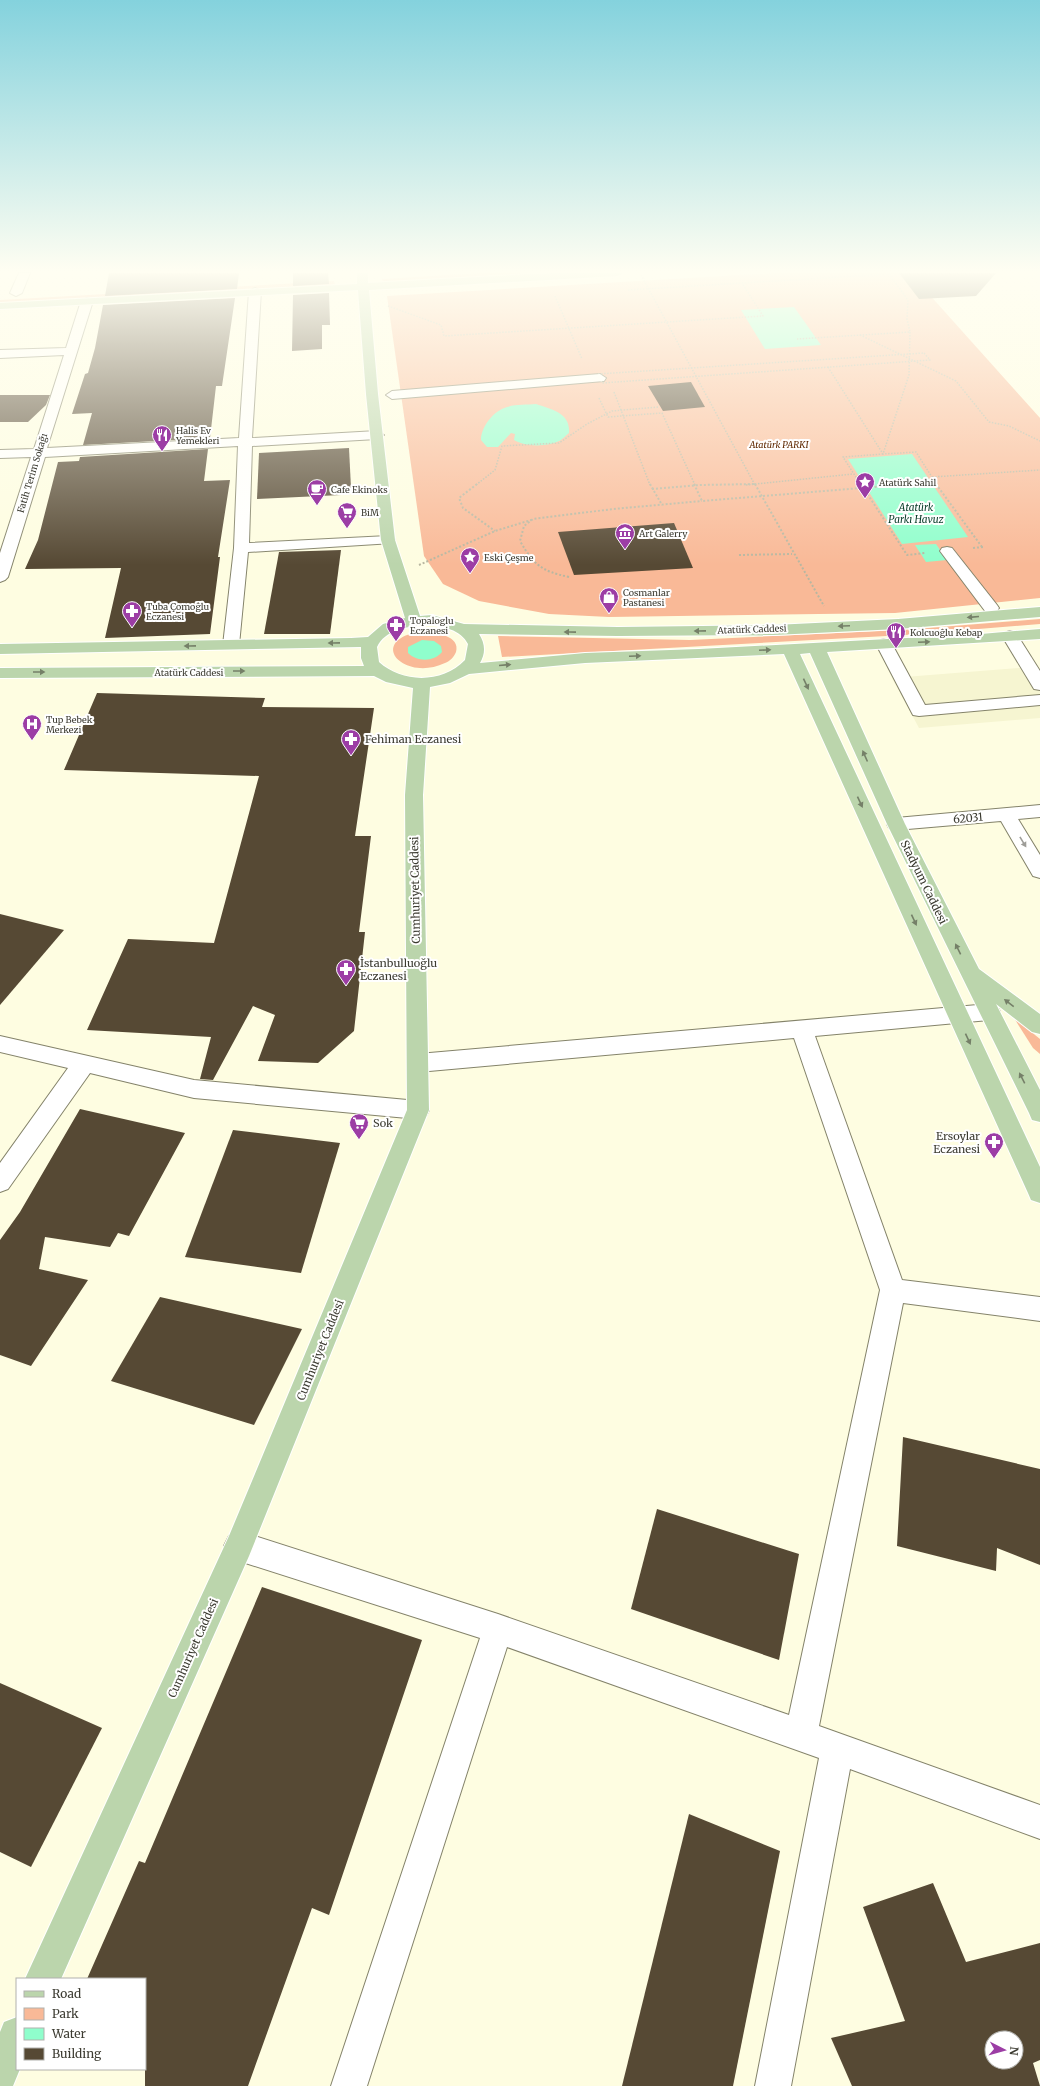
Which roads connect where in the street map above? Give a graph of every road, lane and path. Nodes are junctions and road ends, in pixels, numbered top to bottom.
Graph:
1 (65, 370) edge
2 (250, 370) edge
3 (371, 370) edge
4 (594, 370) edge
5 (655, 370) edge
6 (693, 370) edge
7 (779, 370) edge
8 (830, 370) edge
9 (909, 370) edge
10 (935, 370) edge
11 (696, 376) junction
12 (600, 380) junction
13 (392, 395) dead end
14 (658, 407) dead end
15 (622, 410) junction
16 (606, 414) junction
17 (624, 416) junction
18 (377, 435) junction
19 (1040, 441) edge
20 (245, 442) junction
21 (38, 453) junction
22 (0, 454) edge
23 (883, 454) junction
24 (1040, 470) edge
25 (853, 474) junction
26 (932, 477) junction
27 (935, 482) junction
28 (754, 484) junction
29 (695, 485) junction
30 (862, 488) junction
31 (652, 489) junction
32 (761, 496) junction
33 (702, 501) junction
34 (662, 505) junction
35 (533, 519) junction
36 (495, 531) junction
37 (388, 540) junction
38 (983, 547) dead end
39 (241, 548) junction
40 (947, 551) dead end
41 (792, 554) junction
42 (739, 555) dead end
43 (907, 555) dead end
44 (415, 567) dead end
45 (0, 577) edge
46 (569, 577) dead end
47 (992, 608) dead end
48 (827, 611) dead end
49 (1040, 612) edge
50 (414, 621) junction
51 (463, 629) junction
52 (1040, 634) edge
53 (1010, 636) junction
54 (372, 640) junction
55 (884, 644) junction
56 (231, 645) junction
57 (816, 647) junction
58 (790, 648) junction
59 (0, 649) edge
60 (466, 669) junction
61 (378, 671) junction
62 (0, 673) edge
63 (422, 683) junction
64 (1040, 685) edge
65 (1040, 700) edge
66 (1040, 812) edge
67 (1006, 814) junction
68 (896, 824) junction
69 (1040, 870) edge
70 (969, 971) junction
71 (989, 1012) junction
72 (957, 1014) junction
73 (1040, 1026) edge
74 (802, 1029) junction
75 (0, 1044) edge
76 (418, 1063) junction
77 (84, 1064) junction
78 (1038, 1105) edge
79 (418, 1110) junction
80 (0, 1182) edge
81 (1040, 1193) edge
82 (893, 1290) junction
83 (1040, 1309) edge
84 (239, 1546) junction
85 (498, 1629) junction
86 (801, 1735) junction
87 (837, 1750) junction
88 (1040, 1822) edge
89 (43, 1978) edge
90 (16, 2037) edge
91 (0, 2073) edge
92 (349, 2086) edge
93 (773, 2086) edge

1 - 21 street, Fatih Terim Sokağı
2 - 20 street
3 - 18 main road
4 - 12 path
5 - 12 path
6 - 11 path
7 - 11 path
8 - 23 path
9 - 23 path
10 - 19 path
11 - 12 path
11 - 28 path
12 - 13 street
12 - 15 path
12 - 16 path
14 - 15 path
15 - 16 path
15 - 17 path
16 - 17 path
16 - 36 path
17 - 29 path
17 - 31 path
18 - 20 street
18 - 37 main road
20 - 21 street
20 - 39 street
21 - 22 street
21 - 45 street, Fatih Terim Sokağı
23 - 25 path
23 - 26 path
24 - 26 path
25 - 28 path
25 - 30 path
26 - 27 path
27 - 30 path
27 - 38 path
28 - 29 path
28 - 32 path
29 - 31 path
29 - 33 path
30 - 32 path
30 - 43 path
31 - 34 path
32 - 33 path
32 - 41 path
33 - 34 path
34 - 35 path
35 - 36 path
35 - 46 path
36 - 44 path
37 - 39 street
37 - 50 main road
39 - 56 street
40 - 47 street
41 - 42 path
41 - 48 path
49 -> 51 main road, Atatürk Caddesi
50 - 51 main road
50 - 54 main road
51 - 60 main road
52 - 53 main road, Atatürk Caddesi
55 -> 53 main road, Atatürk Caddesi
53 - 64 street
54 -> 56 main road
54 - 61 main road
55 - 57 main road, Atatürk Caddesi
55 - 65 street
56 -> 59 main road
57 - 58 main road, Atatürk Caddesi
68 -> 57 main road, Stadyum Caddesi
60 -> 58 main road, Atatürk Caddesi
58 -> 72 main road
60 - 63 main road
62 -> 61 main road, Atatürk Caddesi
61 - 63 main road
63 - 76 main road, Cumhuriyet Caddesi
66 - 67 street, 62031
67 - 68 street, 62031
67 -> 69 street
70 -> 68 main road, Stadyum Caddesi
70 - 71 main road, Stadyum Caddesi
73 -> 70 main road
71 - 72 street
78 -> 71 main road, Stadyum Caddesi
72 - 74 street
72 -> 81 main road
74 - 76 street
74 - 82 street
75 - 77 street
76 - 79 main road, Cumhuriyet Caddesi
77 - 79 street
77 - 80 street
79 - 84 main road, Cumhuriyet Caddesi
82 - 83 street
82 - 86 street
84 - 85 street
84 - 89 main road, Cumhuriyet Caddesi
85 - 86 street
85 - 92 street
86 - 87 street
87 - 88 street
87 - 93 street
90 - 91 main road

